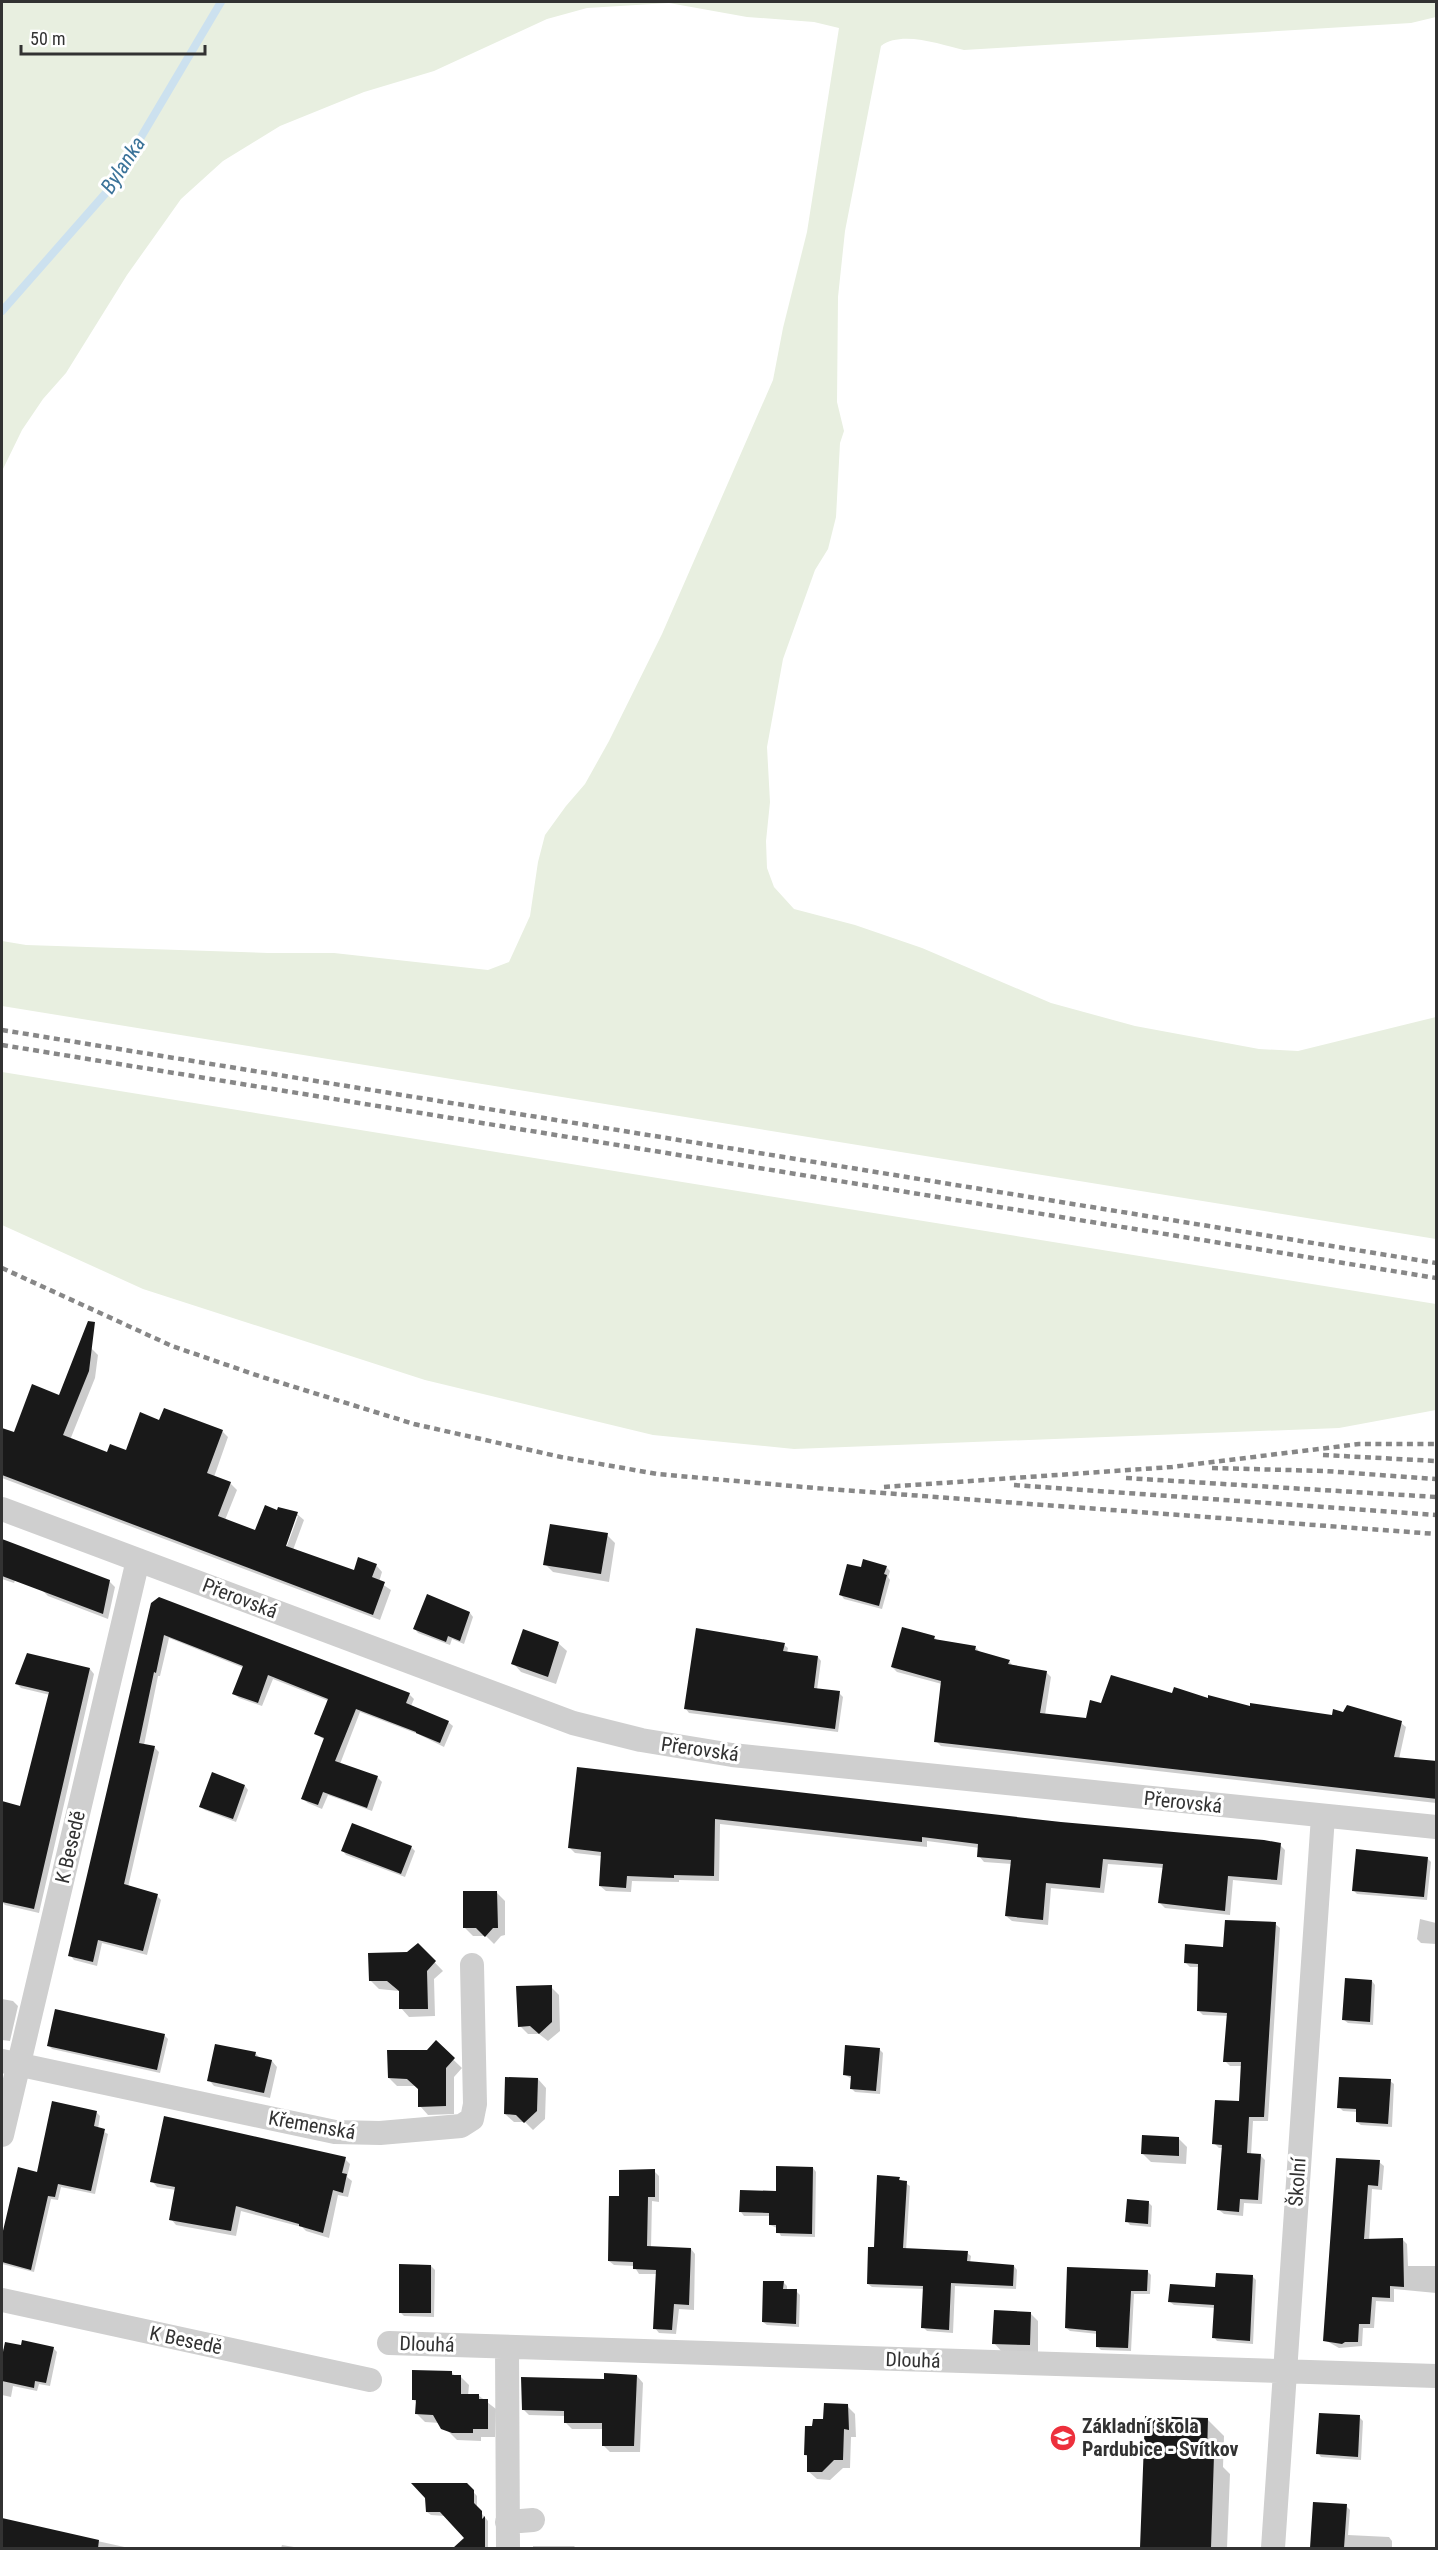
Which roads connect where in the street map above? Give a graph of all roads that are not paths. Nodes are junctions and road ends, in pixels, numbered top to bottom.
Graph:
1 (2, 1509) edge
2 (138, 1560) junction
3 (1323, 1816) junction
4 (1437, 1827) edge
5 (472, 1965) dead end
6 (10, 2063) edge
7 (2, 2135) edge
8 (2, 2300) edge
9 (389, 2343) dead end
10 (507, 2347) junction
11 (1284, 2372) junction
12 (1437, 2376) edge
13 (370, 2380) dead end
14 (533, 2520) dead end
15 (507, 2522) junction
16 (508, 2548) edge
17 (1273, 2548) edge

1 - 2 street, Přerovská
2 - 3 street, Přerovská
2 - 6 street, K Besedě
3 - 4 street, Přerovská
3 - 11 street, Školní
5 - 6 street, Křemenská
6 - 7 street, K Besedě
8 - 13 street, K Besedě
9 - 10 street, Dlouhá
10 - 11 street, Dlouhá
10 - 15 street
11 - 12 street, Dlouhá
11 - 17 street, Školní
14 - 15 street
15 - 16 street

